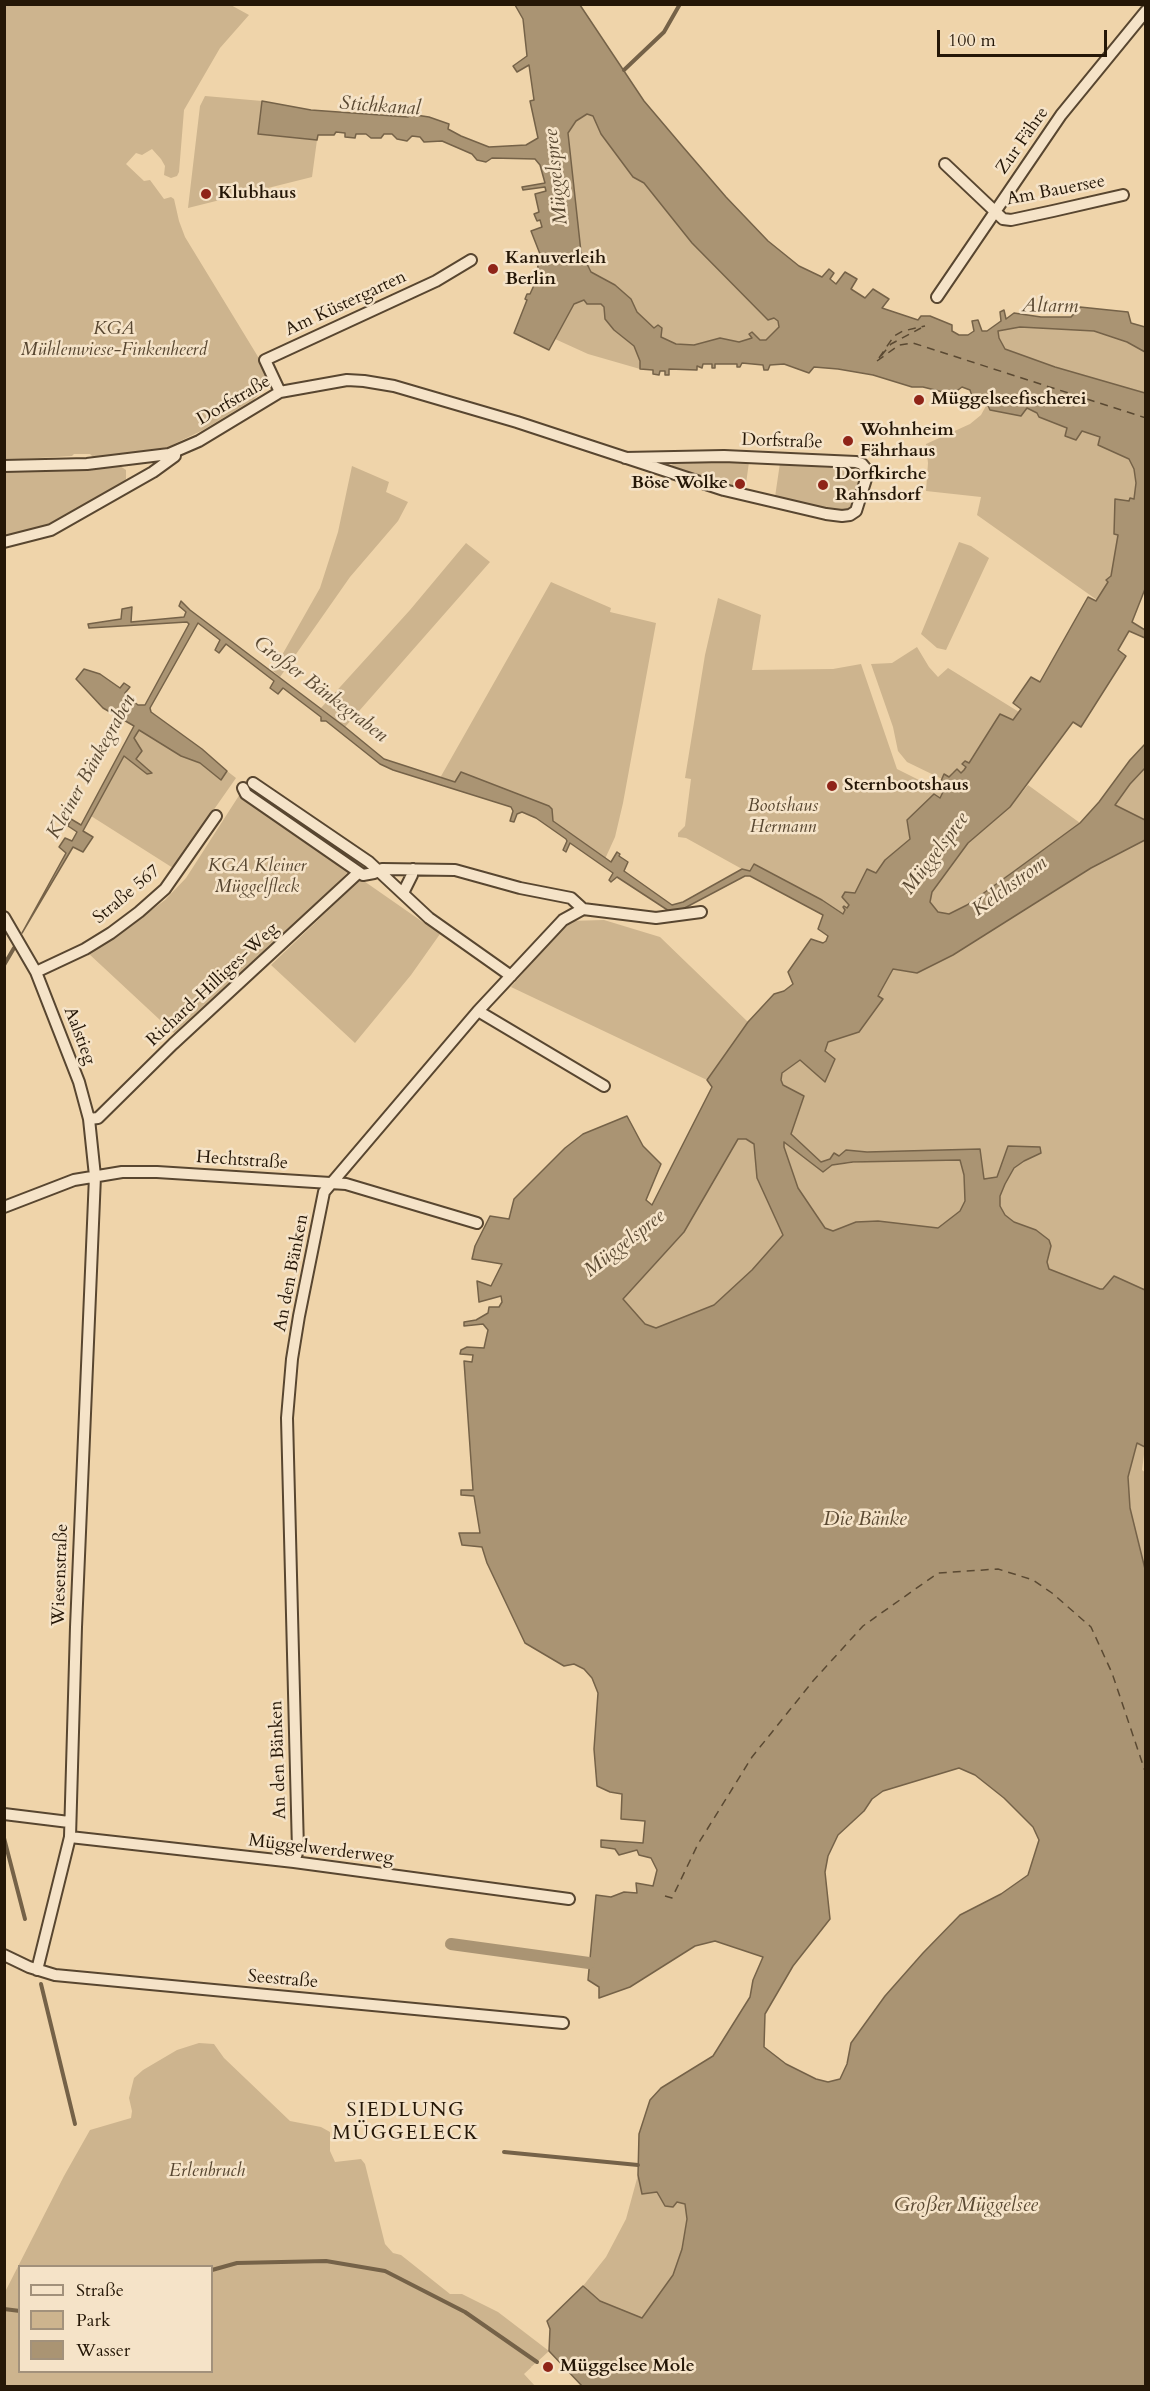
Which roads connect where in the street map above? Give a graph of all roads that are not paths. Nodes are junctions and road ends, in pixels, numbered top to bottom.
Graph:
1 (1146, 11) edge
2 (945, 164) dead end
3 (1123, 195) dead end
4 (995, 211) junction
5 (471, 260) dead end
6 (937, 297) dead end
7 (280, 392) junction
8 (175, 452) junction
9 (625, 458) junction
10 (4, 466) edge
11 (4, 542) edge
12 (253, 783) dead end
13 (243, 788) dead end
14 (216, 816) dead end
15 (412, 869) junction
16 (379, 870) junction
17 (358, 873) junction
18 (403, 893) junction
19 (583, 909) junction
20 (701, 912) dead end
21 (4, 917) edge
22 (36, 972) junction
23 (511, 976) junction
24 (478, 1011) junction
25 (604, 1086) dead end
26 (89, 1119) junction
27 (95, 1176) junction
28 (331, 1183) junction
29 (4, 1207) edge
30 (477, 1223) dead end
31 (4, 1814) edge
32 (69, 1822) junction
33 (70, 1837) junction
34 (294, 1862) junction
35 (569, 1899) dead end
36 (4, 1955) edge
37 (37, 1970) junction
38 (563, 2023) dead end

1 - 4 street, Zur Fähre
2 - 4 street, Am Bauersee
3 - 4 street, Am Bauersee
4 - 6 street, Zur Fähre
5 - 7 street, Am Küstergarten
7 - 8 street, Dorfstraße
7 - 9 street, Dorfstraße
8 - 10 street, Dorfstraße
8 - 11 street, Dorfstraße
9 - 9 street, Dorfstraße
12 - 16 street
13 - 17 street
14 - 22 street, Straße 567
15 - 16 street
15 - 18 street
15 - 19 street
16 - 17 street
16 - 18 street
17 - 26 street, Richard-Hilliges-Weg
18 - 23 street
19 - 20 street
19 - 23 street, An den Bänken
21 - 22 street, Aalstieg
22 - 26 street, Aalstieg
23 - 24 street, An den Bänken
24 - 25 street
24 - 28 street, An den Bänken
26 - 27 street, Aalstieg
27 - 28 street, Hechtstraße
27 - 29 street, Hechtstraße
27 - 32 street, Wiesenstraße
28 - 30 street, Hechtstraße
28 - 34 street, An den Bänken
31 - 32 street
32 - 33 street, Wiesenstraße
33 - 34 street, Müggelwerderweg
33 - 37 street, Wiesenstraße
34 - 35 street, Müggelwerderweg
36 - 37 street, Seestraße
37 - 38 street, Seestraße

